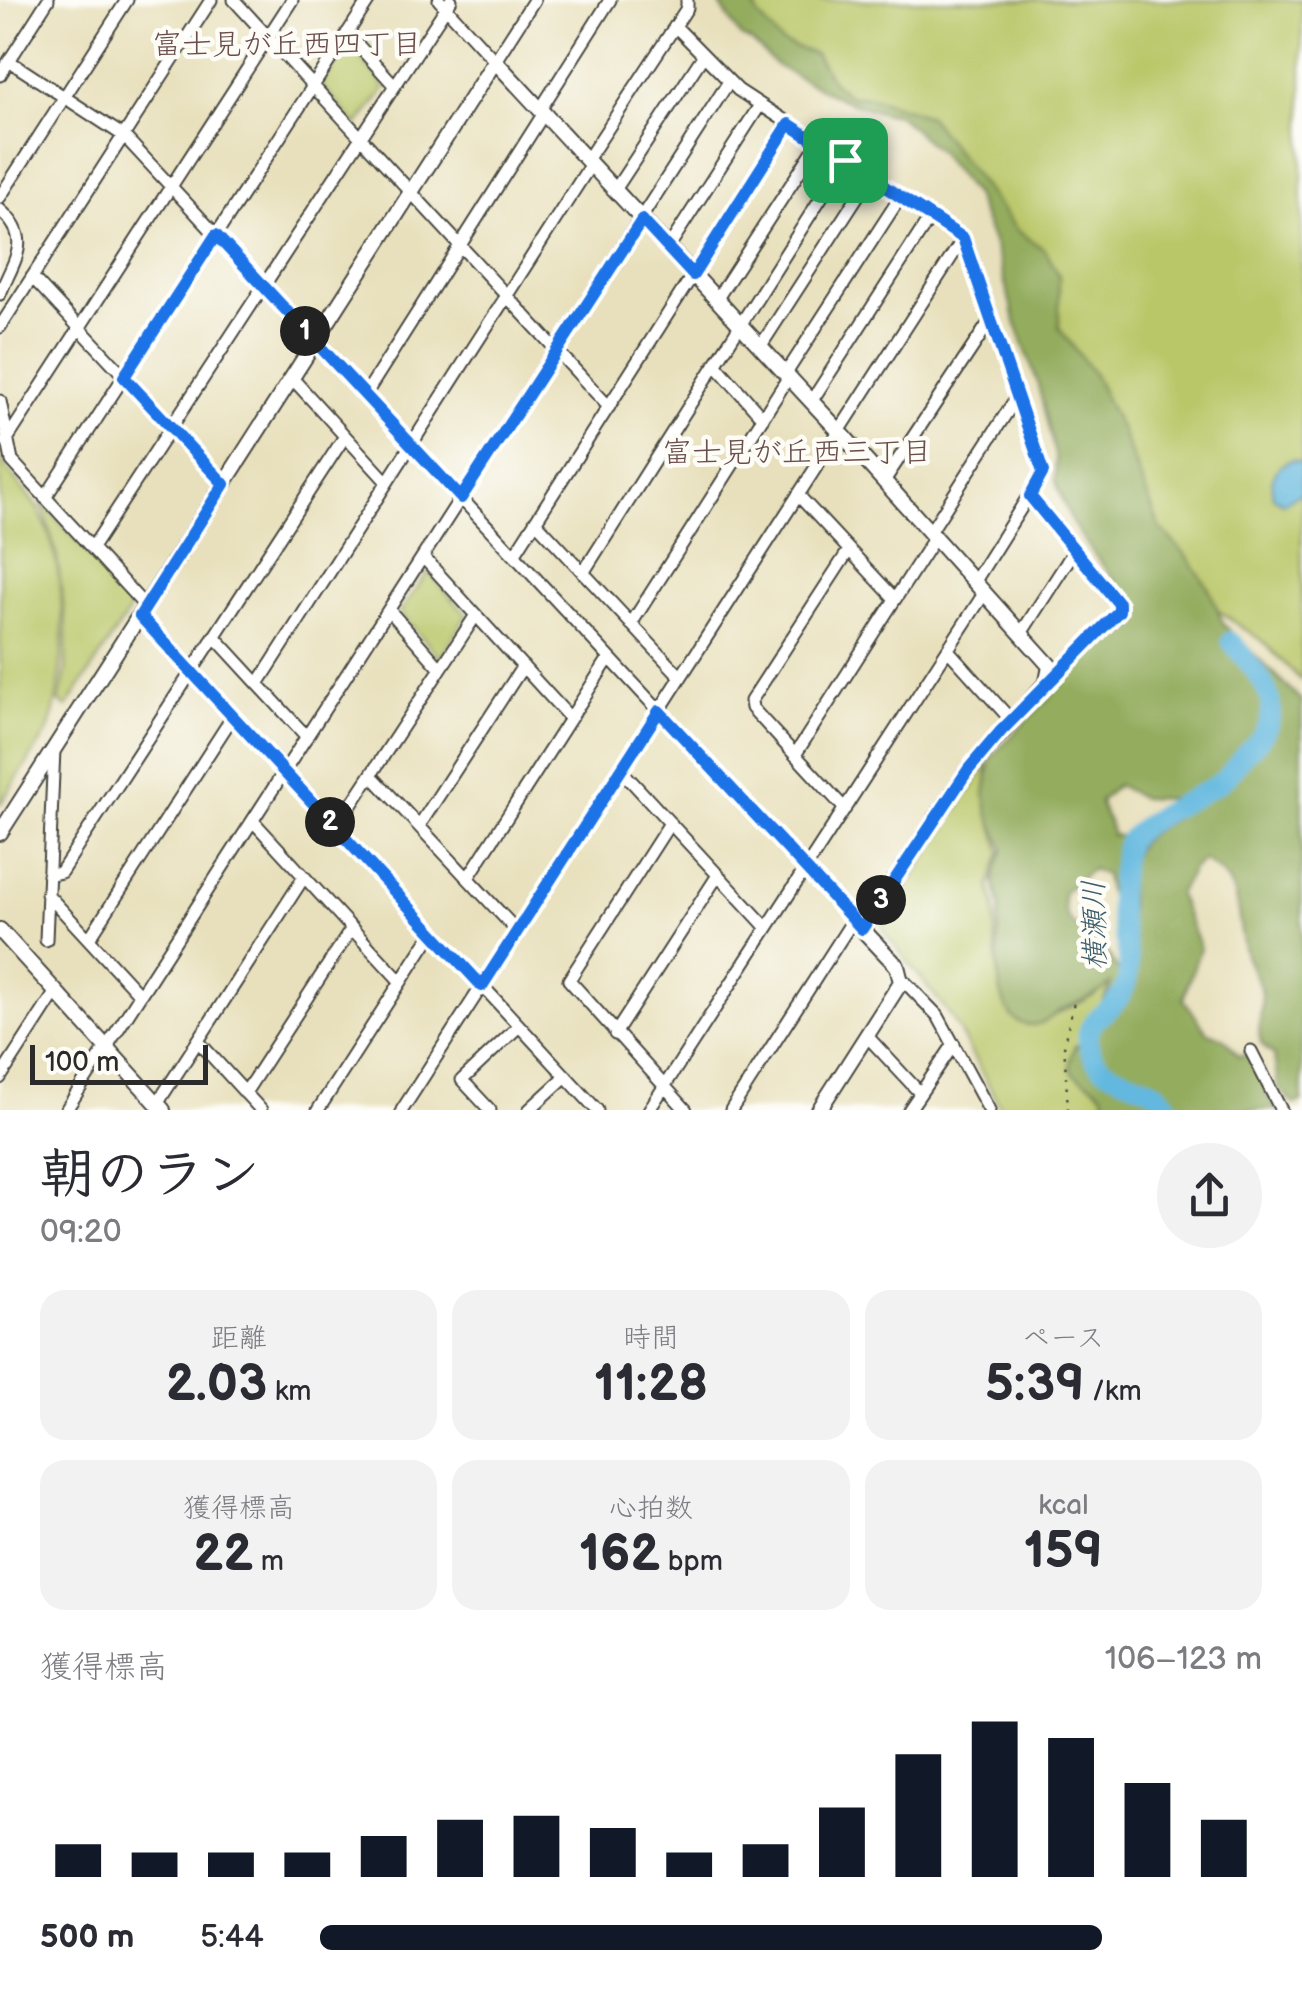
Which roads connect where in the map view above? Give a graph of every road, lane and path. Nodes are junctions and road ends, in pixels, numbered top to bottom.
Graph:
1 (48, 0) edge
2 (127, 0) edge
3 (212, 0) edge
4 (234, 0) edge
5 (292, 0) edge
6 (369, 0) edge
7 (534, 0) edge
8 (610, 0) edge
9 (687, 0) edge
10 (446, 3) edge
11 (675, 26) junction
12 (347, 34) junction
13 (268, 37) junction
14 (704, 56) junction
15 (495, 61) junction
16 (9, 62) junction
17 (0, 75) edge
18 (728, 83) junction
19 (313, 86) junction
20 (395, 86) junction
21 (64, 97) junction
22 (760, 105) junction
23 (542, 111) junction
24 (789, 124) junction
25 (124, 136) junction
26 (361, 138) junction
27 (818, 142) junction
28 (845, 160) junction
29 (589, 162) junction
30 (870, 177) junction
31 (171, 187) junction
32 (615, 190) junction
33 (411, 192) junction
34 (901, 196) junction
35 (0, 197) edge
36 (0, 210) edge
37 (931, 216) junction
38 (642, 220) junction
39 (216, 235) junction
40 (963, 238) junction
41 (460, 246) junction
42 (668, 248) junction
43 (693, 275) junction
44 (32, 277) junction
45 (264, 286) junction
46 (0, 294) edge
47 (506, 296) junction
48 (716, 300) junction
49 (992, 318) junction
50 (739, 325) junction
51 (0, 327) edge
52 (80, 328) junction
53 (315, 342) junction
54 (760, 347) junction
55 (557, 351) junction
56 (715, 364) junction
57 (124, 377) junction
58 (787, 377) junction
59 (292, 378) junction
60 (365, 395) junction
61 (1018, 396) junction
62 (0, 400) edge
63 (810, 402) junction
64 (609, 408) junction
65 (763, 418) junction
66 (171, 426) junction
67 (838, 432) junction
68 (345, 436) junction
69 (6, 441) junction
70 (411, 445) junction
71 (387, 482) junction
72 (884, 482) junction
73 (224, 484) junction
74 (798, 495) junction
75 (1030, 496) junction
76 (46, 498) junction
77 (461, 498) junction
78 (535, 521) junction
79 (932, 534) junction
80 (92, 548) junction
81 (849, 550) junction
82 (1074, 551) junction
83 (514, 555) junction
84 (423, 558) junction
85 (583, 573) junction
86 (980, 586) junction
87 (895, 599) junction
88 (389, 610) junction
89 (143, 611) junction
90 (476, 615) junction
91 (631, 624) junction
92 (1022, 632) junction
93 (214, 636) junction
94 (948, 650) junction
95 (609, 658) junction
96 (523, 666) junction
97 (440, 668) junction
98 (192, 672) junction
99 (681, 677) junction
100 (258, 684) junction
101 (1045, 685) junction
102 (659, 711) junction
103 (233, 716) junction
104 (570, 718) junction
105 (1011, 720) junction
106 (307, 737) junction
107 (54, 749) junction
108 (795, 755) junction
109 (621, 770) junction
110 (284, 772) junction
111 (370, 775) junction
112 (845, 808) junction
113 (253, 821) junction
114 (670, 823) junction
115 (419, 826) junction
116 (336, 828) junction
117 (0, 833) edge
118 (806, 869) junction
119 (48, 875) junction
120 (718, 875) junction
121 (304, 877) junction
122 (468, 878) junction
123 (47, 894) junction
124 (858, 924) junction
125 (352, 928) junction
126 (767, 928) junction
127 (517, 931) junction
128 (433, 932) junction
129 (3, 940) edge
130 (46, 940) dead end
131 (89, 940) junction
132 (901, 978) junction
133 (401, 982) junction
134 (482, 986) junction
135 (56, 993) junction
136 (140, 995) junction
137 (1074, 1003) dead end
138 (519, 1026) junction
139 (616, 1034) junction
140 (867, 1036) junction
141 (198, 1041) junction
142 (954, 1044) junction
143 (106, 1048) junction
144 (1251, 1052) dead end
145 (566, 1076) junction
146 (0, 1078) edge
147 (664, 1086) junction
148 (246, 1093) junction
149 (920, 1093) junction
150 (160, 1107) edge
151 (406, 1108) edge
152 (590, 1108) edge
153 (66, 1110) edge
154 (261, 1110) edge
155 (318, 1110) edge
156 (490, 1110) edge
157 (529, 1110) edge
158 (649, 1110) edge
159 (686, 1110) edge
160 (731, 1110) edge
161 (820, 1110) edge
162 (909, 1110) edge
163 (990, 1110) edge
164 (1068, 1110) edge
165 (1281, 1110) edge

1 - 16 street
2 - 21 street
3 - 25 street
4 - 13 street
5 - 13 street
6 - 12 street
7 - 15 street
8 - 23 street
9 - 11 street
10 - 15 street
10 - 20 street
11 - 14 street
11 - 29 street
12 - 19 street
12 - 20 street
13 - 19 street
13 - 31 street
14 - 18 street
14 - 32 street
15 - 23 street
15 - 33 street
16 - 17 street
16 - 21 street
18 - 22 street
18 - 38 street
19 - 26 street
19 - 39 street
20 - 26 street
21 - 25 street
21 - 35 street
22 - 24 street
22 - 42 street
23 - 29 street
23 - 41 street
24 - 27 street
24 - 43 street
25 - 31 street
25 - 44 street
26 - 33 street
26 - 45 street
27 - 28 street
27 - 48 street
28 - 30 street
28 - 50 street
29 - 32 street
29 - 47 street
30 - 34 street
30 - 54 street
31 - 39 street
31 - 52 street
32 - 38 street
33 - 41 street
33 - 53 street
34 - 37 street
34 - 58 street
36 - 46 street
37 - 40 street
37 - 63 street
38 - 42 street
38 - 55 street
39 - 45 street
39 - 57 street
40 - 49 street
40 - 67 street
41 - 47 street
41 - 60 street
42 - 43 street
43 - 48 street
43 - 64 street
44 - 51 street
44 - 52 street
45 - 53 street
45 - 66 street
47 - 55 street
47 - 70 street
48 - 50 street
49 - 61 street
49 - 72 street
50 - 54 street
50 - 56 street
52 - 57 street
52 - 69 street
53 - 59 street
53 - 60 street
54 - 58 street
55 - 64 street
55 - 77 street
56 - 65 street
56 - 85 street
57 - 66 street
57 - 76 street
58 - 63 street
58 - 65 street
59 - 68 street
59 - 73 street
60 - 70 street
61 - 75 street
61 - 79 street
62 - 69 street
63 - 67 street
64 - 78 street
65 - 91 street
66 - 73 street
66 - 80 street
67 - 72 street
67 - 74 street
68 - 71 street
68 - 93 street
69 - 76 street
70 - 71 street
70 - 77 street
71 - 100 street
72 - 79 street
73 - 89 street
74 - 81 street
74 - 99 street
75 - 82 street
75 - 86 street
76 - 80 street
77 - 83 street
77 - 84 street
78 - 83 street
78 - 85 street
79 - 86 street
79 - 87 street
80 - 89 street
81 - 87 street
81 - 108 street
82 - 92 street
82 - 101 street
83 - 95 street
84 - 88 street
84 - 90 street
85 - 91 street
86 - 92 street
86 - 94 street
87 - 108 street
88 - 97 street
88 - 106 street
89 - 98 street
89 - 107 street
90 - 96 street
90 - 97 street
91 - 99 street
92 - 101 street
93 - 98 street
93 - 100 street
94 - 105 street
94 - 112 street
95 - 102 street
95 - 104 street
96 - 104 street
96 - 115 street
97 - 111 street
98 - 103 street
98 - 119 street
99 - 102 street
100 - 106 street
101 - 105 street
102 - 109 street
102 - 118 street
103 - 110 street
103 - 131 street
104 - 122 street
105 - 124 street
106 - 110 street
107 - 117 street
107 - 119 street
108 - 112 street
109 - 114 street
109 - 127 street
110 - 113 street
110 - 116 street
111 - 115 street
111 - 116 street
112 - 118 street
113 - 121 street
113 - 136 street
114 - 120 street
114 - 139 street
115 - 122 street
116 - 128 street
118 - 124 street
118 - 126 street
119 - 123 street
120 - 126 street
120 - 139 street
121 - 125 street
121 - 141 street
122 - 127 street
123 - 130 street
123 - 131 street
124 - 132 street
124 - 160 street
125 - 133 street
125 - 148 street
126 - 147 street
127 - 134 street
128 - 133 street
128 - 134 street
129 - 135 street
131 - 136 street
132 - 140 street
132 - 142 street
133 - 155 street
134 - 138 street
134 - 151 street
135 - 143 street
135 - 146 street
136 - 143 street
137 - 164 path
138 - 145 street
138 - 156 street
139 - 147 street
140 - 149 street
140 - 161 street
141 - 148 street
141 - 150 street
142 - 149 street
142 - 163 street
143 - 150 street
143 - 153 street
144 - 165 street
145 - 152 street
145 - 157 street
147 - 158 street
147 - 159 street
148 - 154 street
149 - 162 street

